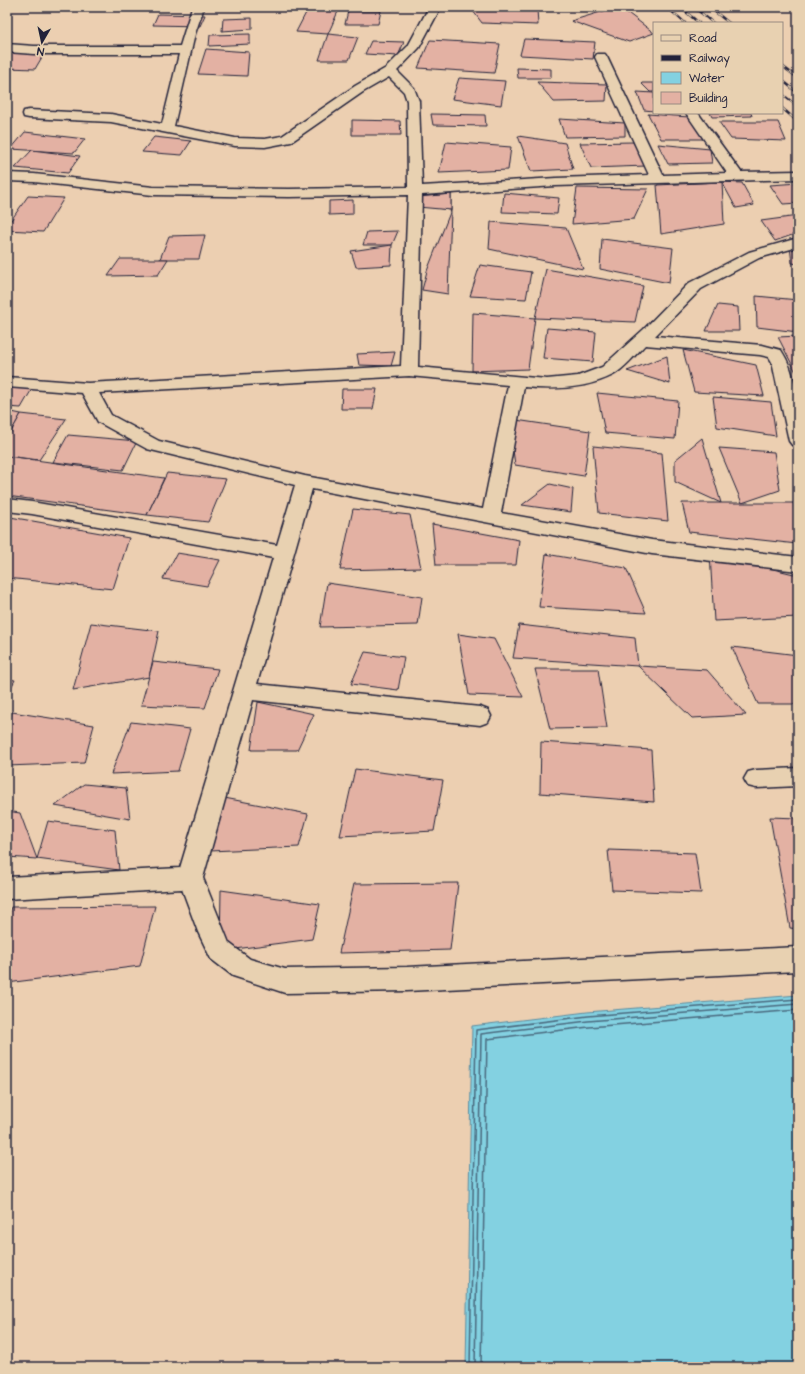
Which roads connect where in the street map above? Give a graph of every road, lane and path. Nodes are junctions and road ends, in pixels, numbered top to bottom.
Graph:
1 (198, 7) edge
2 (435, 7) edge
3 (7, 48) edge
4 (185, 50) junction
5 (601, 57) dead end
6 (390, 71) junction
7 (29, 114) dead end
8 (693, 114) edge
9 (167, 129) junction
10 (798, 175) edge
11 (7, 177) edge
12 (737, 177) junction
13 (658, 179) junction
14 (414, 191) junction
15 (798, 242) edge
16 (642, 340) junction
17 (409, 370) junction
18 (517, 381) junction
19 (7, 382) edge
20 (88, 388) junction
21 (798, 441) edge
22 (305, 482) junction
23 (7, 505) edge
24 (491, 517) junction
25 (284, 553) junction
26 (798, 564) edge
27 (244, 691) junction
28 (480, 716) dead end
29 (798, 778) edge
30 (756, 779) dead end
31 (190, 878) junction
32 (7, 888) edge
33 (798, 959) edge

1 - 4 street
2 - 6 street
3 - 4 street
4 - 9 street
5 - 13 street
6 - 9 street
6 - 14 street
7 - 9 street
8 - 12 street
10 - 12 street
11 - 14 street
12 - 13 street
13 - 14 street
14 - 17 street
15 - 16 street
16 - 18 street
16 - 21 street
17 - 18 street
17 - 20 street
18 - 24 street
19 - 20 street
20 - 22 street
22 - 24 street
22 - 25 street
23 - 25 street
24 - 26 street
25 - 27 street
27 - 28 street
27 - 31 street
29 - 30 street
31 - 32 street
31 - 33 street

